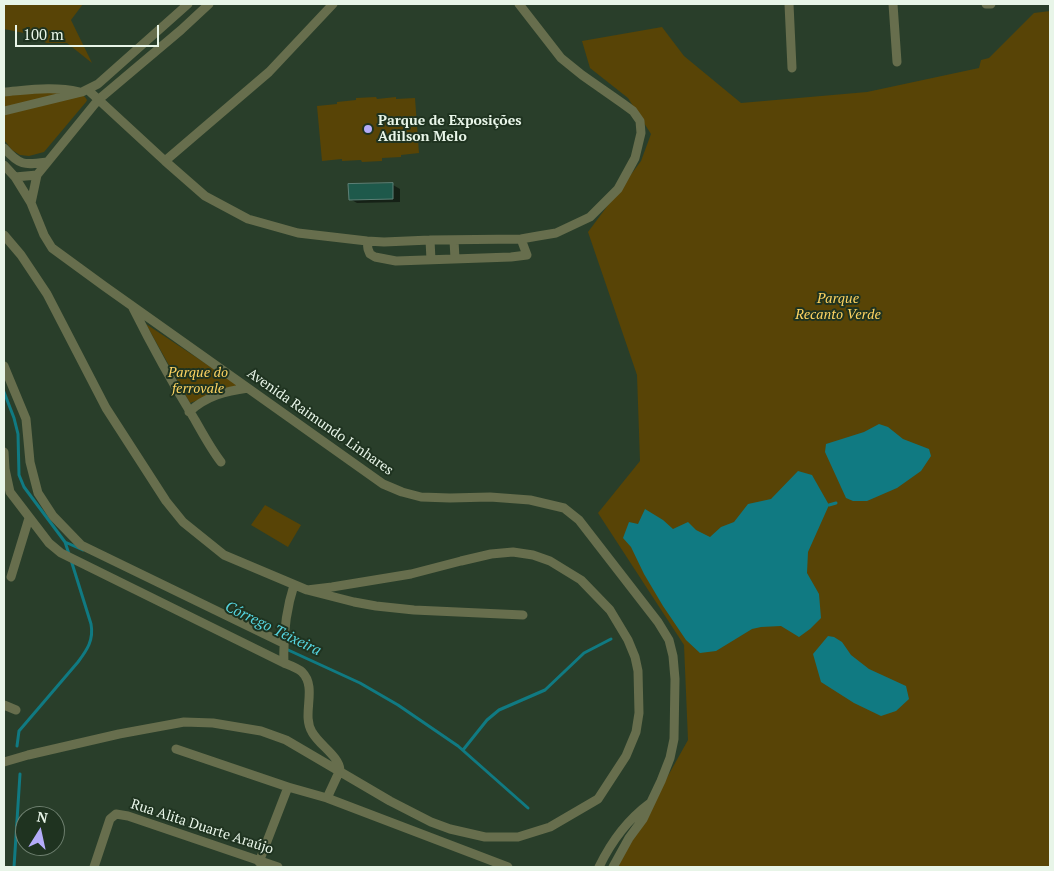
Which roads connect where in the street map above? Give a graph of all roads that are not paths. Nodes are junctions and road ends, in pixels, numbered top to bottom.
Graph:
1 (188, 4) edge
2 (210, 4) edge
3 (333, 4) edge
4 (519, 4) edge
5 (789, 4) edge
6 (893, 4) edge
7 (986, 4) edge
8 (991, 4) edge
9 (897, 62) dead end
10 (792, 68) dead end
11 (85, 91) junction
12 (4, 92) edge
13 (98, 100) junction
14 (4, 111) edge
15 (4, 148) edge
16 (165, 161) junction
17 (47, 162) junction
18 (4, 165) edge
19 (37, 176) junction
20 (15, 177) junction
21 (31, 203) junction
22 (4, 235) edge
23 (521, 238) junction
24 (430, 240) junction
25 (454, 240) junction
26 (367, 241) junction
27 (455, 259) junction
28 (431, 260) junction
29 (132, 306) junction
30 (4, 366) edge
31 (248, 388) junction
32 (189, 412) junction
33 (4, 452) edge
34 (221, 462) dead end
35 (29, 518) junction
36 (11, 577) dead end
37 (294, 585) junction
38 (307, 590) junction
39 (524, 614) dead end
40 (283, 643) junction
41 (284, 663) junction
42 (4, 705) edge
43 (16, 710) dead end
44 (176, 749) dead end
45 (4, 762) edge
46 (340, 770) junction
47 (288, 787) junction
48 (327, 798) junction
49 (650, 803) junction
50 (259, 862) junction
51 (94, 867) edge
52 (278, 867) edge
53 (508, 867) edge
54 (599, 867) edge
55 (613, 867) edge

1 - 11 street
2 - 13 street
3 - 16 street
4 - 23 street
5 - 10 street
6 - 9 street
7 - 8 street
11 - 12 street
11 - 13 street
11 - 14 street
13 - 16 street
13 - 17 street
15 - 17 street
16 - 26 street
17 - 19 street
18 - 20 street, Avenida Raimundo Linhares
19 - 20 street
19 - 21 street
20 - 21 street, Avenida Raimundo Linhares
21 - 29 street, Avenida Raimundo Linhares
22 - 37 street
23 - 25 street
23 - 27 street
24 - 25 street
24 - 26 street
24 - 28 street
25 - 27 street
26 - 28 street
27 - 28 street
29 - 31 street, Avenida Raimundo Linhares
29 - 32 street
30 - 40 street
31 - 32 street
31 - 49 street, Avenida Raimundo Linhares
32 - 34 street
33 - 35 street
35 - 36 street
35 - 41 street
37 - 38 street
37 - 40 street
38 - 39 street
38 - 46 street
40 - 41 street
41 - 46 street
42 - 43 street
44 - 47 street
45 - 46 street
46 - 48 street
47 - 48 street
47 - 50 street
48 - 53 street
49 - 54 street, Avenida Raimundo Linhares
49 - 55 street, Avenida Raimundo Linhares
50 - 51 street, Rua Alita Duarte Araújo
50 - 52 street, Rua Alita Duarte Araújo

